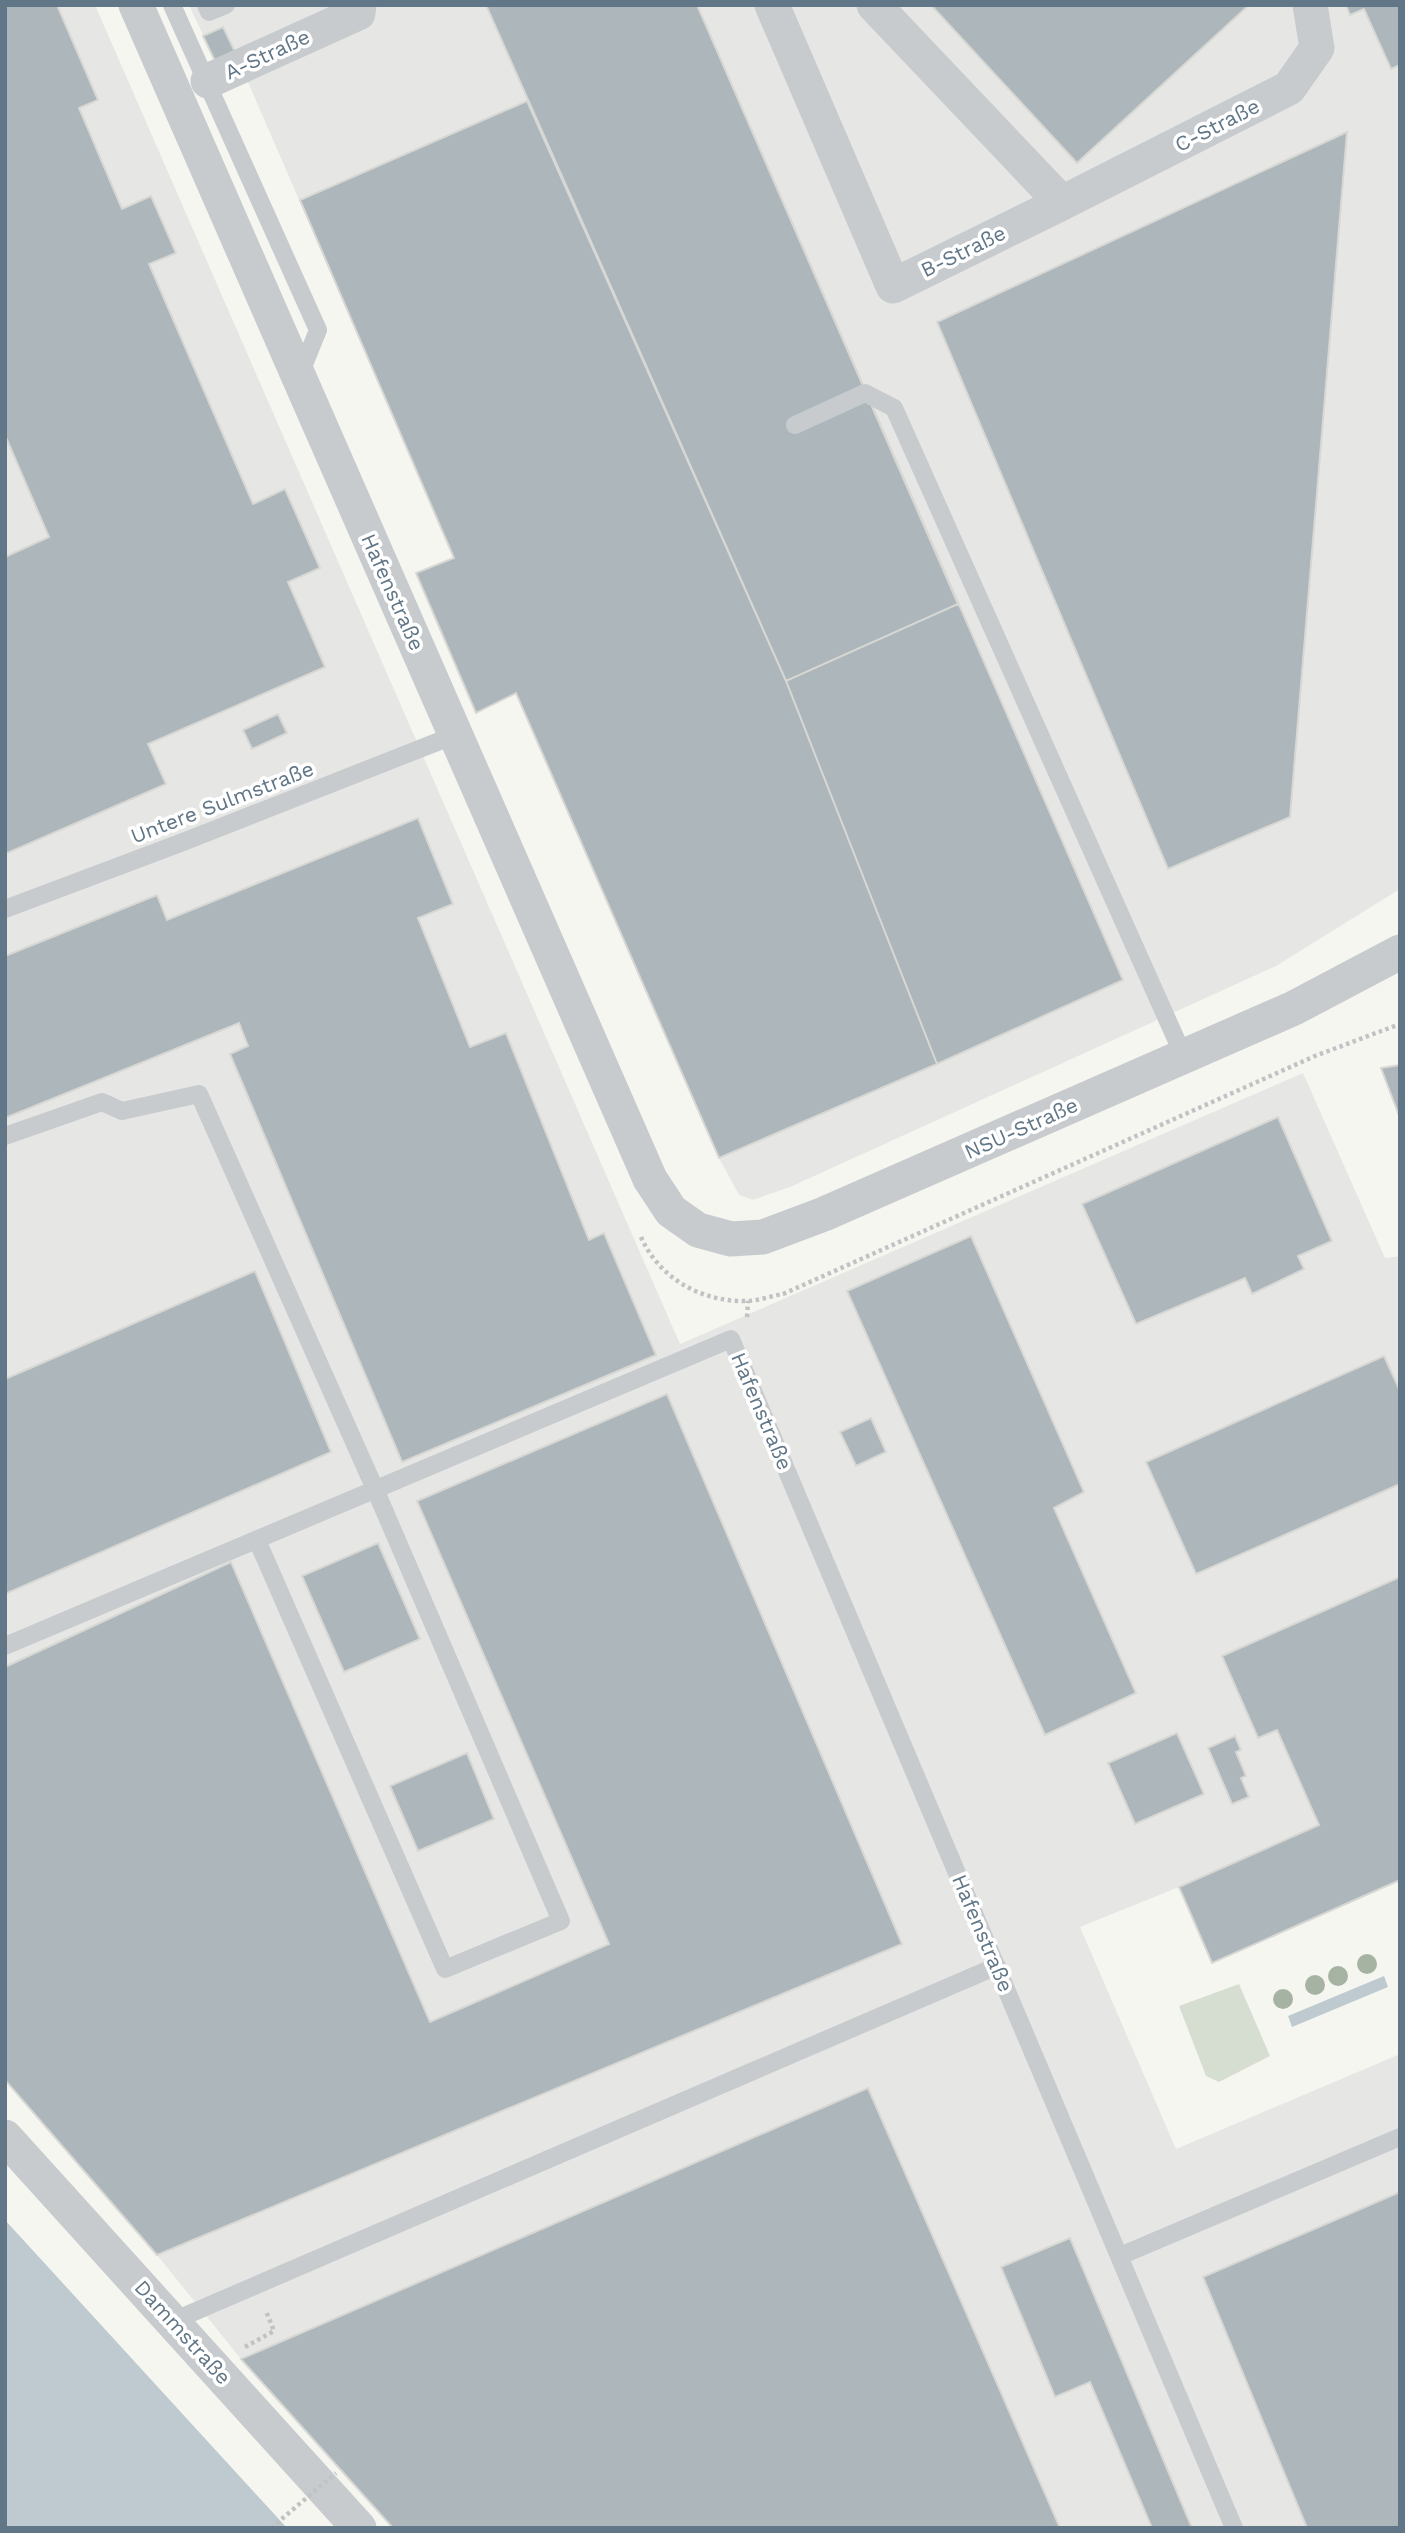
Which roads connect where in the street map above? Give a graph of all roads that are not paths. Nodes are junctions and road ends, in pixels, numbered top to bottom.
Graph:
1 (136, 5) edge
2 (173, 5) edge
3 (206, 5) edge
4 (226, 5) edge
5 (359, 5) edge
6 (772, 5) edge
7 (874, 5) edge
8 (1310, 5) edge
9 (208, 81) junction
10 (1062, 202) junction
11 (299, 378) junction
12 (795, 425) dead end
13 (456, 735) junction
14 (5, 909) edge
15 (1400, 952) edge
16 (1184, 1057) junction
17 (5, 1136) edge
18 (650, 1179) joint
19 (375, 1489) junction
20 (257, 1540) junction
21 (5, 1646) edge
22 (997, 1966) junction
23 (5, 2137) edge
24 (1400, 2137) edge
25 (1120, 2256) junction
26 (173, 2321) junction
27 (359, 2528) edge
28 (1234, 2528) edge

1 - 11 street, Hafenstraße
2 - 9 lane
3 - 4 lane
5 - 9 street, A-Straße
6 - 10 street, B-Straße
7 - 10 street
8 - 10 street, C-Straße
9 - 11 lane
11 - 13 street, Hafenstraße
12 - 16 lane
13 - 14 lane, Untere Sulmstraße
13 - 18 street, Hafenstraße
15 - 16 street, NSU-Straße
16 - 18 street, NSU-Straße
17 - 19 lane
19 - 20 lane
19 - 20 lane
19 - 22 lane, Hafenstraße
20 - 21 lane
22 - 25 lane, Hafenstraße
22 - 26 lane
23 - 26 street, Dammstraße
24 - 25 lane
25 - 28 lane, Hafenstraße
26 - 27 street, Dammstraße

